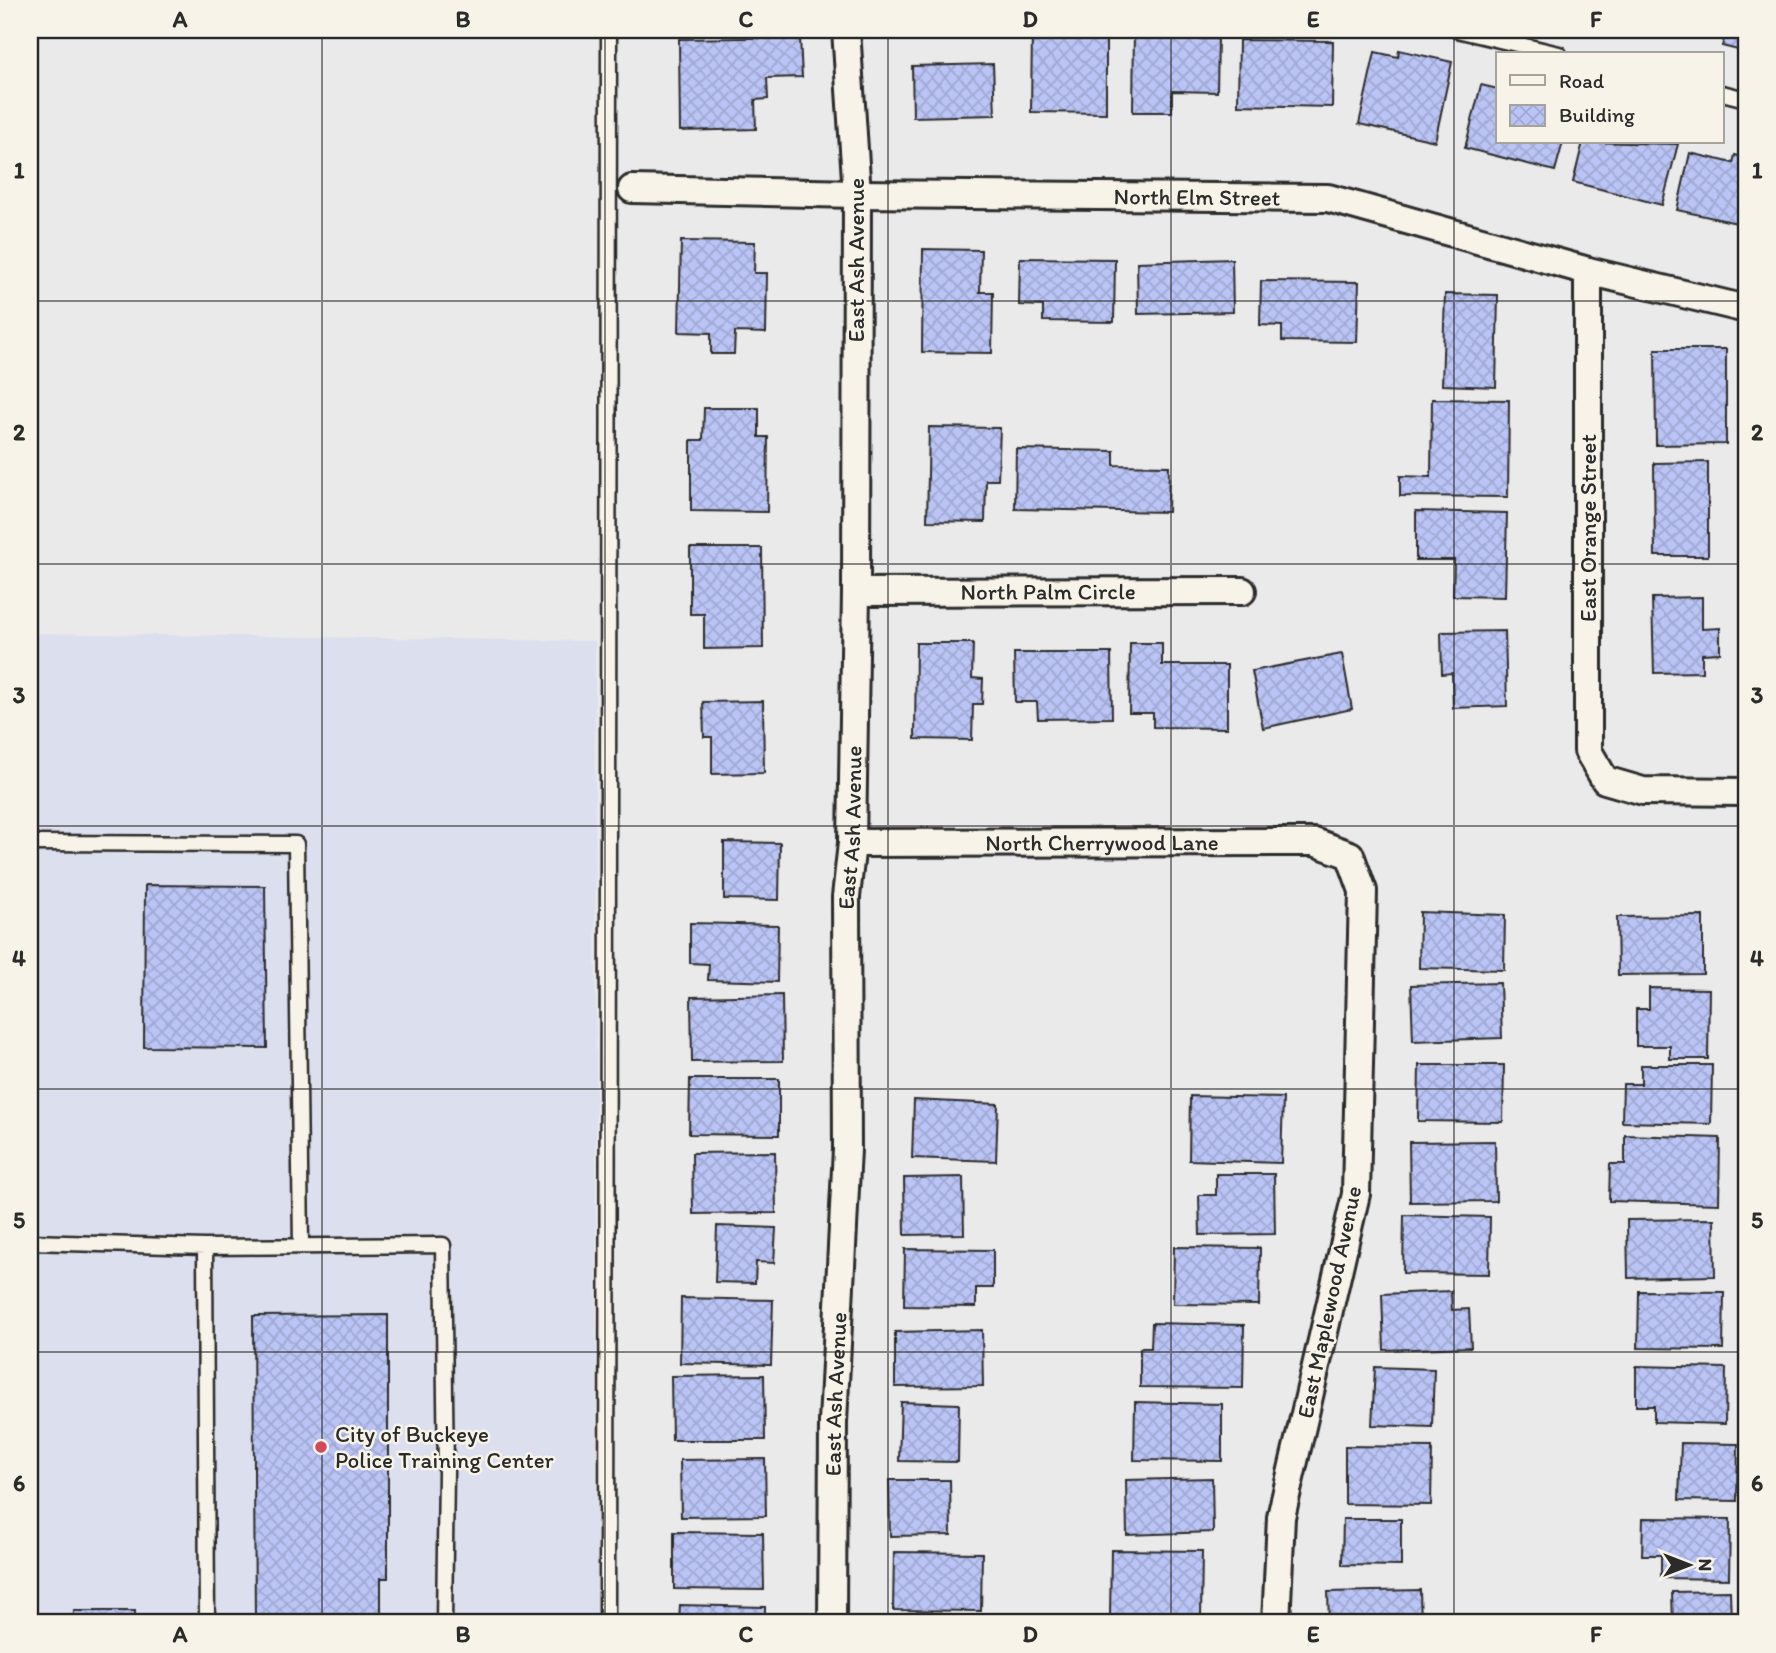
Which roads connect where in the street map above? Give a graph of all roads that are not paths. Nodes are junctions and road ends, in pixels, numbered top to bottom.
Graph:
1 (609, 30) edge
2 (846, 30) edge
3 (1457, 30) edge
4 (1550, 52) edge
5 (1724, 94) edge
6 (1746, 99) edge
7 (632, 189) dead end
8 (857, 194) junction
9 (1588, 271) junction
10 (1746, 309) edge
11 (1242, 591) dead end
12 (856, 592) junction
13 (1746, 792) edge
14 (30, 843) edge
15 (852, 843) junction
16 (1350, 855) joint
17 (30, 1242) edge
18 (301, 1246) junction
19 (205, 1247) junction
20 (207, 1623) edge
21 (444, 1623) edge
22 (607, 1623) edge
23 (832, 1623) edge
24 (1276, 1623) edge

1 - 22 lane
2 - 8 street, East Ash Avenue
3 - 4 lane
5 - 6 lane
7 - 8 street, North Elm Street
8 - 9 street, North Elm Street
8 - 12 street, East Ash Avenue
9 - 10 street, North Elm Street
9 - 13 street, East Orange Street
11 - 12 street, North Palm Circle
12 - 15 street, East Ash Avenue
14 - 18 lane
15 - 16 street, North Cherrywood Lane
15 - 23 street, East Ash Avenue
16 - 24 street, East Maplewood Avenue
17 - 19 lane
18 - 19 lane
18 - 21 lane
19 - 20 lane

